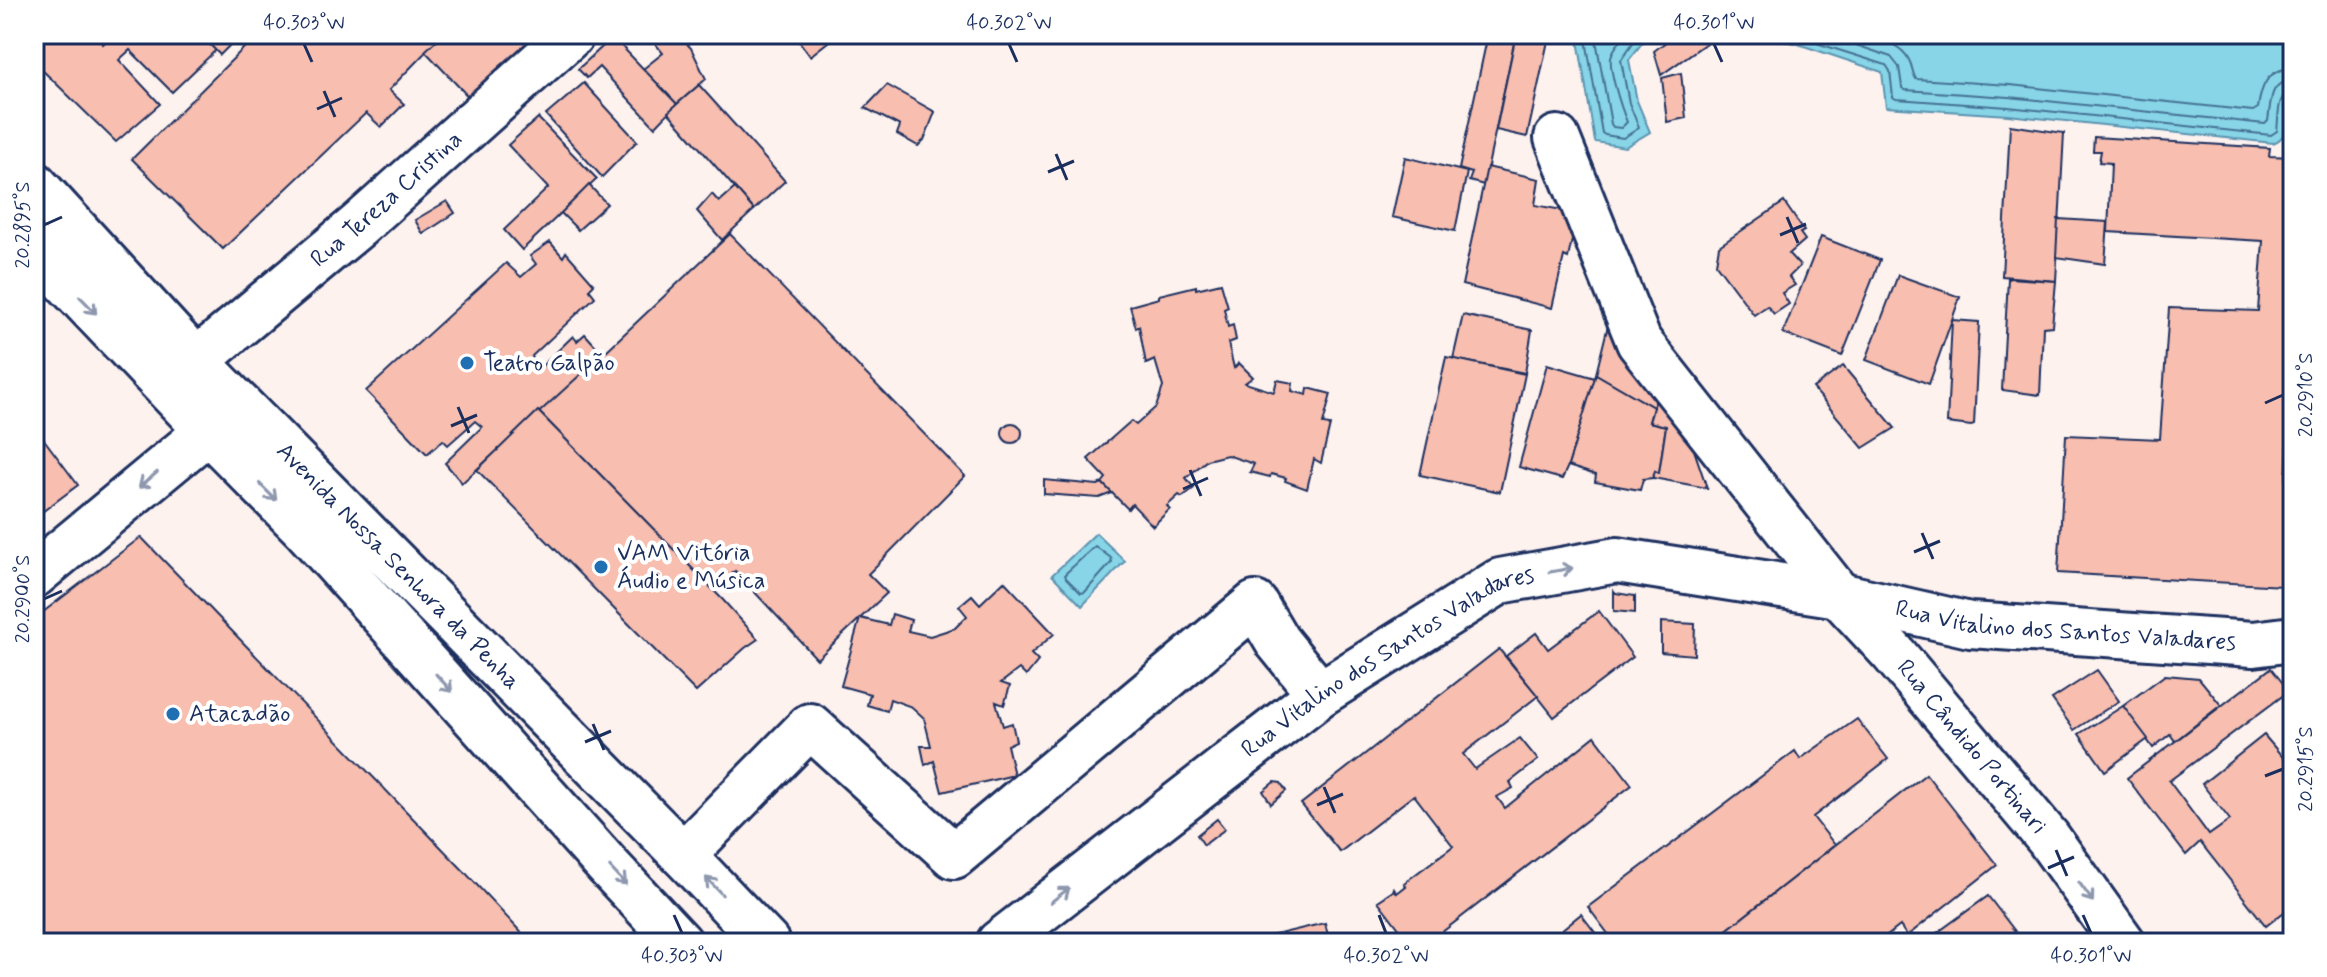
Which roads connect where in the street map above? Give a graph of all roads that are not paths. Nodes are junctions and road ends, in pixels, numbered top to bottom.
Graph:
1 (572, 34) edge
2 (1557, 138) dead end
3 (34, 184) edge
4 (34, 248) edge
5 (196, 361) junction
6 (208, 431) junction
7 (34, 575) edge
8 (1839, 595) junction
9 (2293, 639) edge
10 (1320, 694) junction
11 (683, 855) junction
12 (680, 943) edge
13 (767, 943) edge
14 (999, 943) edge
15 (2123, 943) edge

1 - 5 street, Rua Tereza Cristina
2 - 8 street
3 - 5 street, Avenida Nossa Senhora da Penha
4 -> 6 street, Avenida Nossa Senhora da Penha
5 - 11 street, Avenida Nossa Senhora da Penha
6 -> 7 street
6 -> 12 street, Avenida Nossa Senhora da Penha
8 - 9 street, Rua Vitalino dos Santos Valadares
10 -> 8 street, Rua Vitalino dos Santos Valadares
8 -> 15 street, Rua Cândido Portinari
10 - 11 street
14 -> 10 street, Rua Vitalino dos Santos Valadares
13 -> 11 street, Avenida Nossa Senhora da Penha

